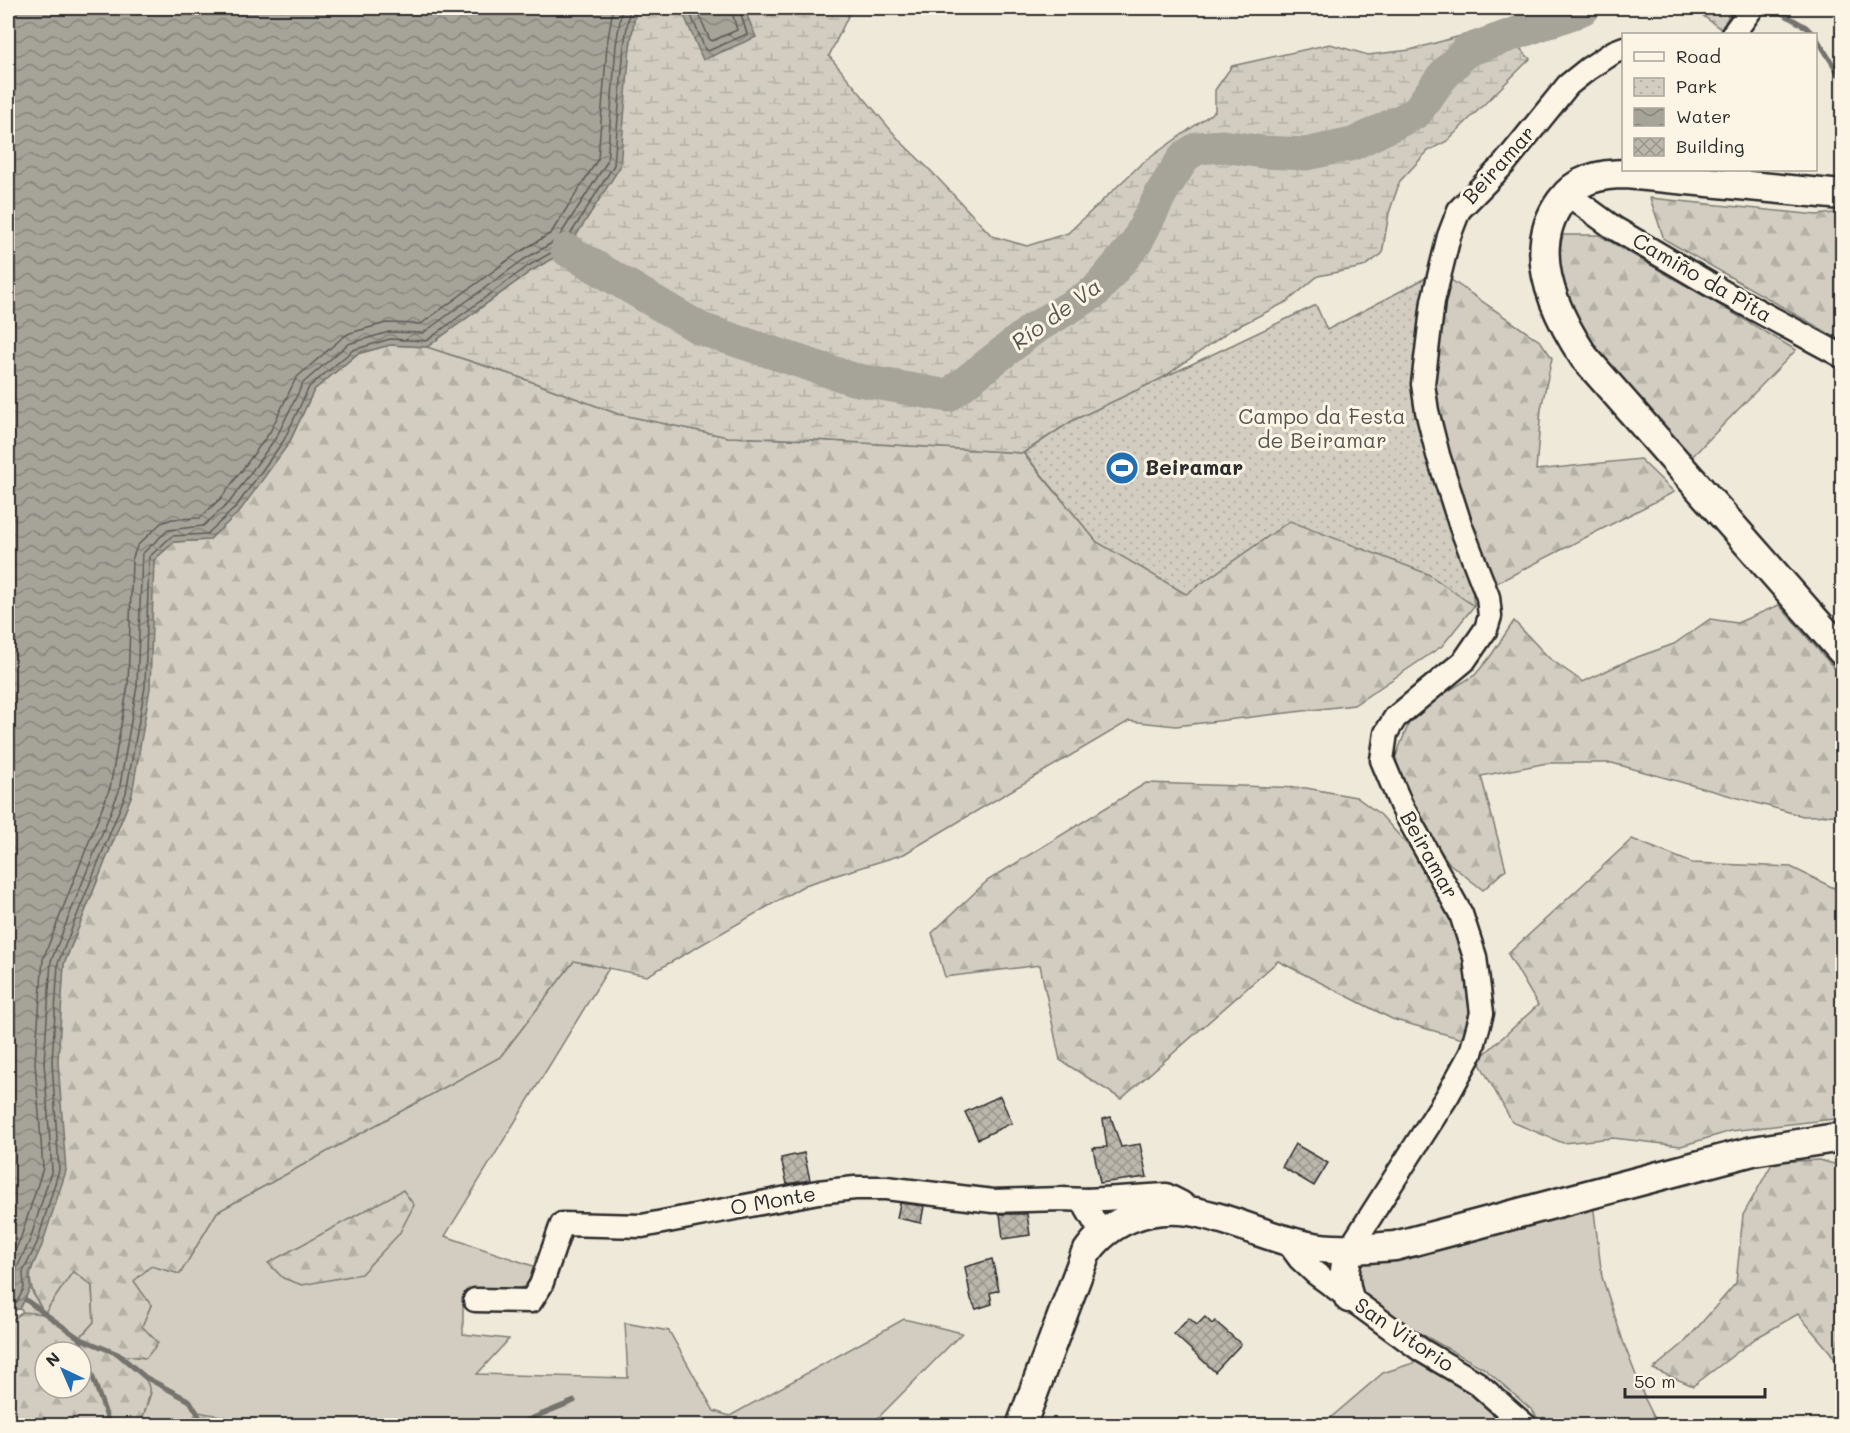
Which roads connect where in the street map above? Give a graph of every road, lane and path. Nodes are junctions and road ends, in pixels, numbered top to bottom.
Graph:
1 (1752, 8) edge
2 (1734, 33) edge
3 (1622, 48) edge
4 (1566, 194) junction
5 (1842, 195) edge
6 (1842, 356) edge
7 (1842, 651) edge
8 (1842, 1137) edge
9 (1087, 1200) junction
10 (1186, 1211) junction
11 (1102, 1234) junction
12 (1286, 1240) junction
13 (1349, 1250) junction
14 (1349, 1298) junction
15 (475, 1300) dead end
16 (1021, 1425) edge
17 (1526, 1425) edge

1 - 2 street
3 - 13 street, Beiramar
4 - 5 street
4 - 6 street, Camiño da Pita
4 - 7 street
8 - 13 street
9 - 10 street
9 - 11 street
9 - 15 street, O Monte
10 - 11 street
10 - 12 street
11 - 16 street
12 - 13 street
12 - 14 street, San Vitorio
13 - 14 street
14 - 17 street, San Vitorio

